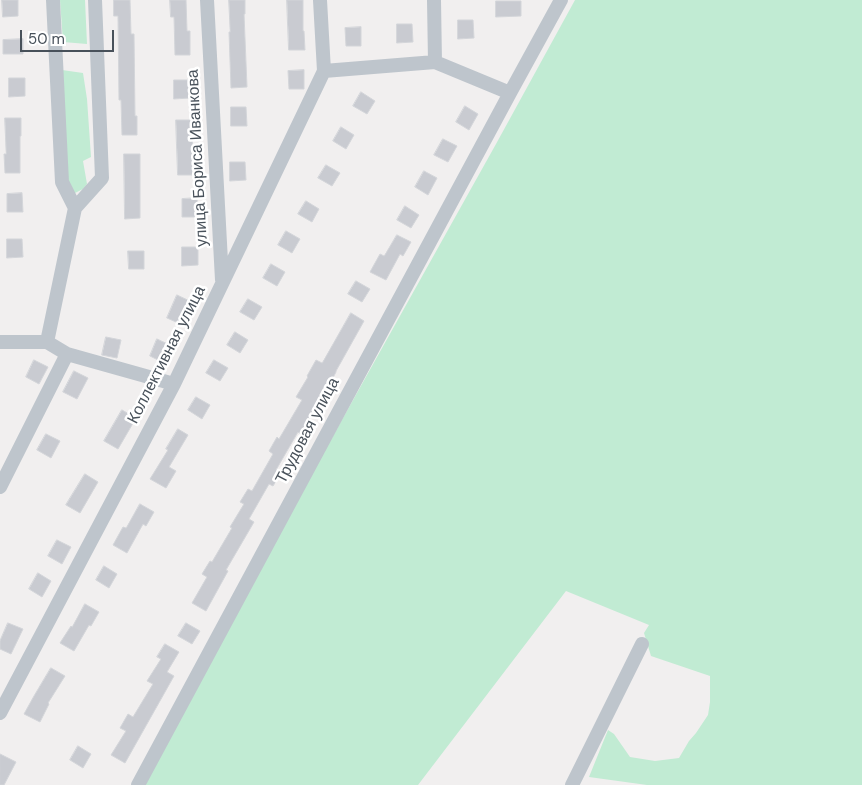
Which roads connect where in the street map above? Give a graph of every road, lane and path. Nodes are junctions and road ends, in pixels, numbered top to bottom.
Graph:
1 (53, 0) edge
2 (95, 0) edge
3 (207, 0) edge
4 (320, 0) edge
5 (434, 0) edge
6 (561, 0) edge
7 (435, 62) junction
8 (324, 71) junction
9 (510, 93) junction
10 (75, 208) junction
11 (222, 284) junction
12 (0, 342) edge
13 (47, 342) junction
14 (66, 354) junction
15 (174, 384) junction
16 (0, 487) edge
17 (642, 644) dead end
18 (0, 713) edge
19 (138, 785) edge
20 (572, 785) edge

1 - 10 street
2 - 10 street
3 - 11 street, улица Бориса Иванкова
4 - 8 street, Коллективная улица
5 - 7 street
6 - 9 street, Трудовая улица
7 - 8 street
7 - 9 street
8 - 11 street, Коллективная улица
9 - 19 street, Трудовая улица
10 - 13 street
11 - 15 street, Коллективная улица
12 - 13 street
13 - 14 street
14 - 15 street
14 - 16 street
15 - 18 street, Коллективная улица
17 - 20 street

